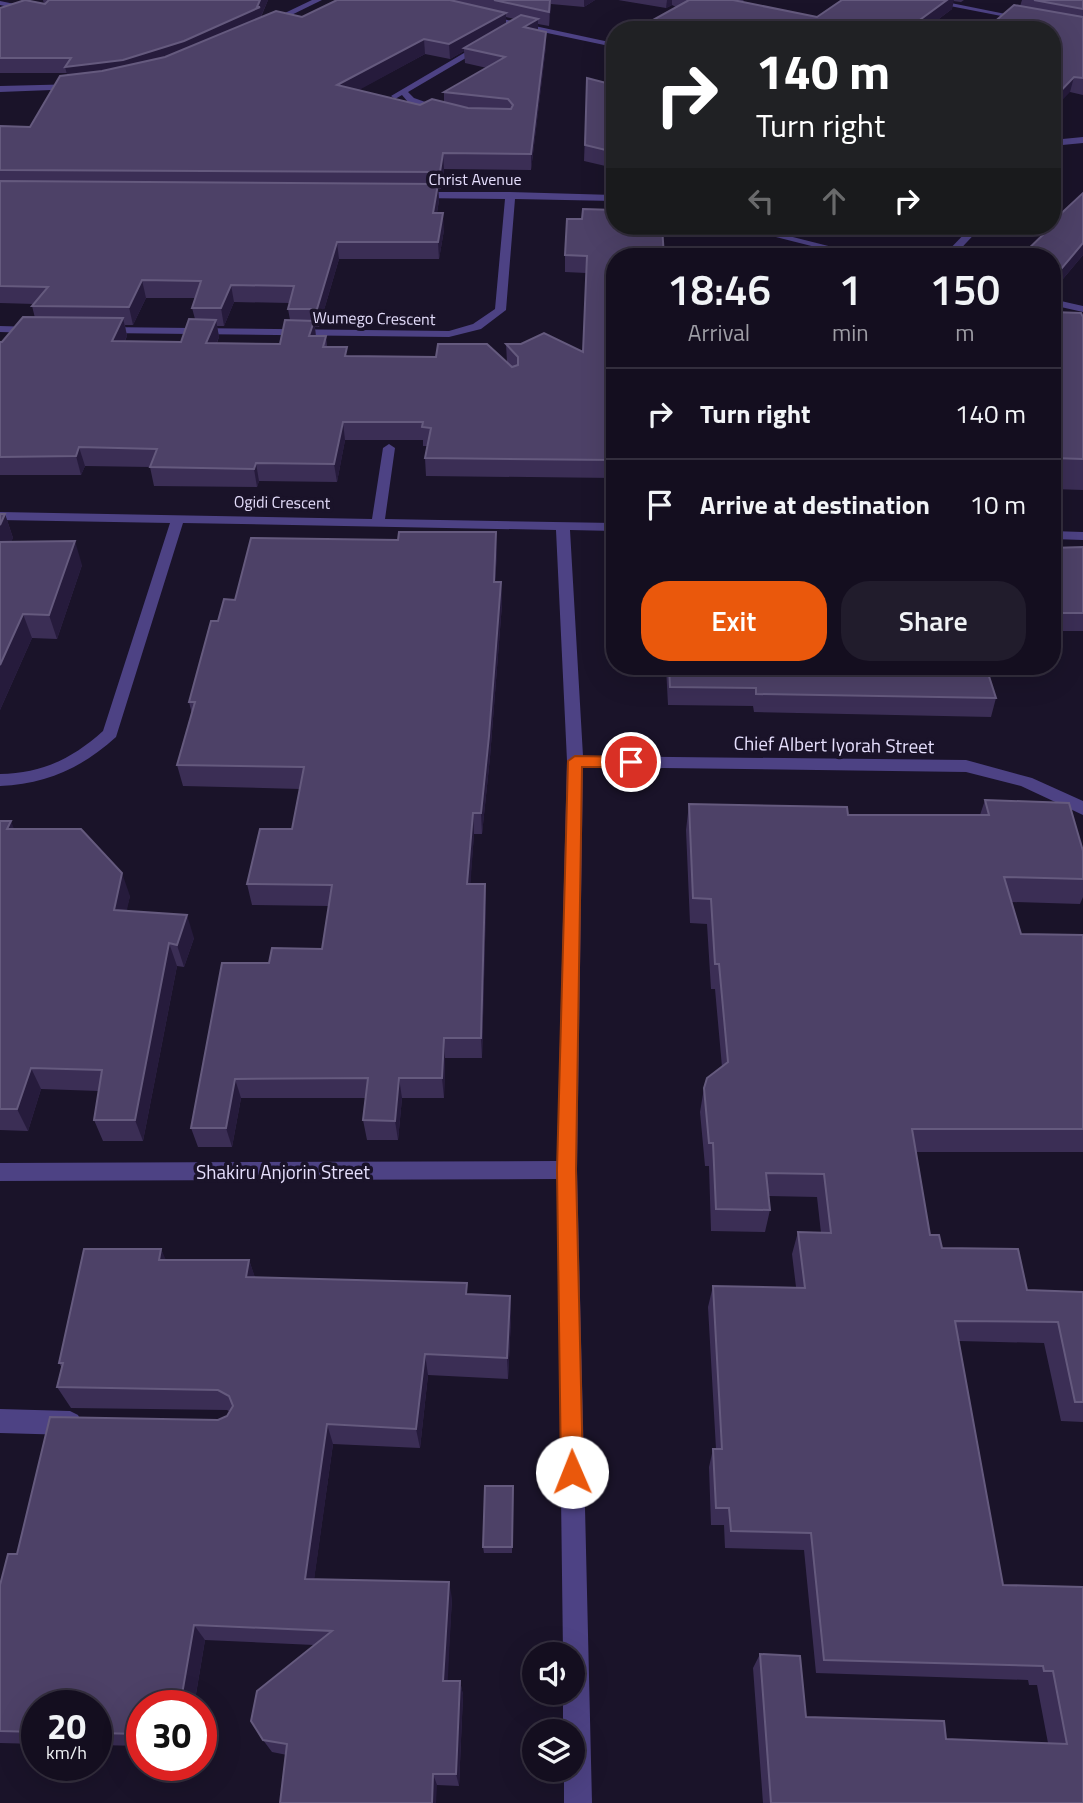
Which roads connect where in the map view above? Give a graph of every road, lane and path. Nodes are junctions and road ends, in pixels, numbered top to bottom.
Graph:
1 (318, 0) edge
2 (923, 0) edge
3 (0, 3) edge
4 (35, 12) edge
5 (469, 14) edge
6 (1038, 21) edge
7 (520, 25) junction
8 (256, 29) edge
9 (508, 31) edge
10 (497, 38) edge
11 (606, 43) edge
12 (88, 84) edge
13 (0, 89) edge
14 (458, 113) edge
15 (1083, 140) edge
16 (1061, 142) edge
17 (400, 194) edge
18 (510, 195) junction
19 (606, 198) edge
20 (768, 235) edge
21 (968, 235) edge
22 (813, 248) edge
23 (956, 248) edge
24 (1061, 304) edge
25 (1083, 309) edge
26 (0, 329) edge
27 (54, 330) edge
28 (95, 330) edge
29 (389, 448) dead end
30 (0, 516) edge
31 (178, 519) junction
32 (378, 521) junction
33 (563, 526) junction
34 (606, 527) edge
35 (1061, 535) edge
36 (1083, 536) edge
37 (575, 761) junction
38 (0, 780) edge
39 (1083, 809) edge
40 (567, 1170) junction
41 (1, 1175) edge
42 (0, 1421) edge
43 (93, 1423) edge
44 (578, 1803) edge

1 - 8 street
2 - 6 street
3 - 4 street
5 - 7 street
7 - 9 street
7 - 11 street
10 - 14 street
12 - 13 street
15 - 16 street
17 - 18 street, Christ Avenue
18 - 19 street, Christ Avenue
18 - 28 street, Wumego Crescent
20 - 22 street
21 - 23 street
24 - 25 street
26 - 27 street
29 - 32 street
30 - 31 street, Ogidi Crescent
31 - 32 street, Ogidi Crescent
31 - 38 street
32 - 33 street, Ogidi Crescent
33 - 34 street, Ogidi Crescent
33 - 37 street
35 - 36 street
37 - 39 street, Chief Albert Iyorah Street
37 - 40 street
40 - 41 street, Shakiru Anjorin Street
40 - 44 street
42 - 43 street

